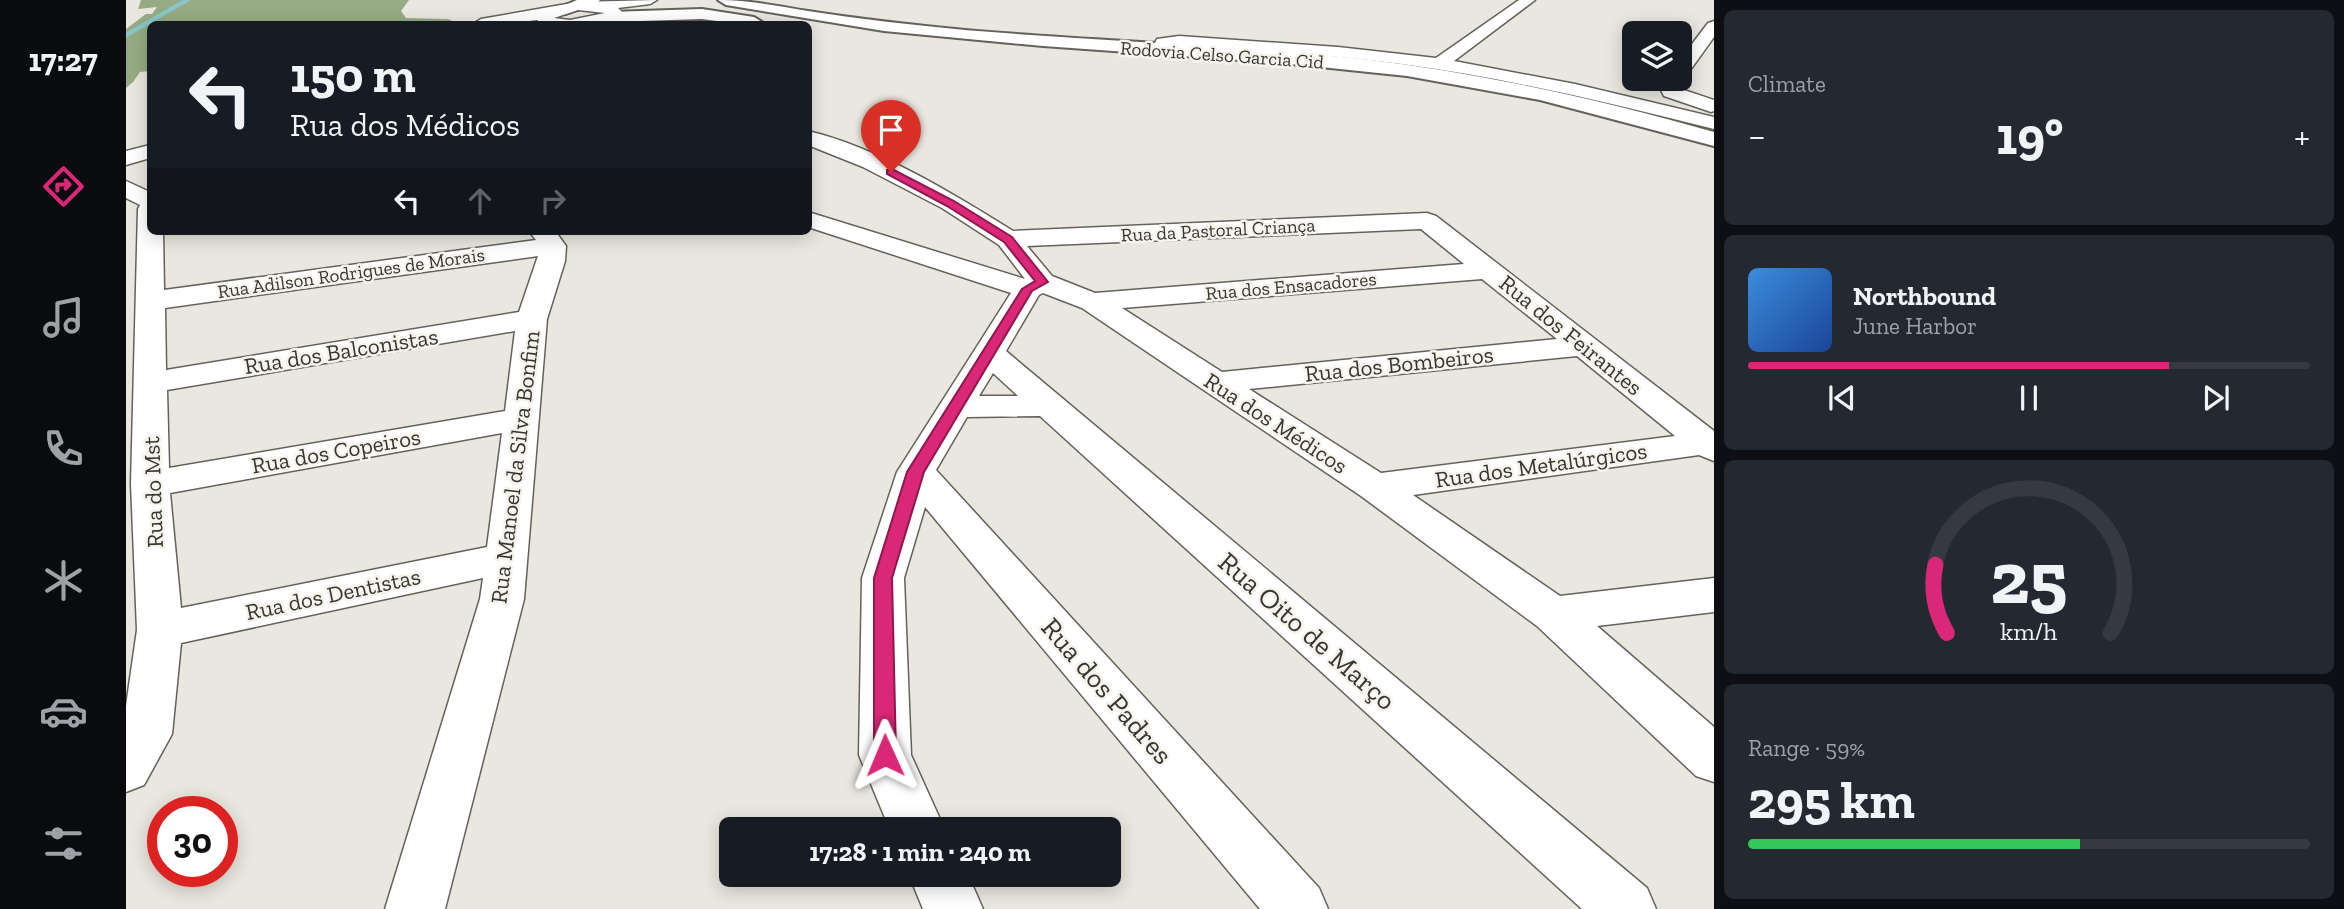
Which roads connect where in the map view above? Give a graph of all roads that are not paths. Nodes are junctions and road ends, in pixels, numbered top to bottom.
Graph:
1 (649, 0) edge
2 (663, 0) edge
3 (726, 0) edge
4 (753, 0) edge
5 (796, 0) edge
6 (1528, 0) edge
7 (593, 3) edge
8 (620, 18) edge
9 (561, 19) edge
10 (532, 21) edge
11 (599, 21) edge
12 (750, 21) edge
13 (1714, 26) edge
14 (958, 30) junction
15 (812, 31) edge
16 (1163, 43) junction
17 (1087, 46) junction
18 (1692, 56) edge
19 (1439, 64) junction
20 (1670, 91) edge
21 (1714, 107) edge
22 (1714, 123) edge
23 (1714, 130) edge
24 (812, 138) edge
25 (1714, 139) edge
26 (147, 153) edge
27 (126, 158) edge
28 (812, 220) edge
29 (1427, 221) joint
30 (148, 235) edge
31 (547, 238) edge
32 (1008, 239) junction
33 (1490, 270) junction
34 (1035, 285) junction
35 (149, 301) junction
36 (1093, 302) junction
37 (532, 319) junction
38 (1585, 346) junction
39 (988, 352) junction
40 (149, 383) junction
41 (1213, 383) junction
42 (1049, 406) junction
43 (956, 407) junction
44 (521, 419) junction
45 (1710, 446) edge
46 (916, 472) junction
47 (150, 484) junction
48 (1375, 487) junction
49 (506, 558) junction
50 (1714, 595) edge
51 (1553, 614) junction
52 (160, 631) junction
53 (1714, 760) edge
54 (126, 768) edge
55 (912, 817) edge
56 (943, 887) edge
57 (415, 909) edge
58 (953, 909) edge
59 (1298, 909) edge
60 (1626, 909) edge

1 - 7 street
2 - 8 street
3 - 17 highway, Rodovia Celso Garcia Cid
4 - 14 highway, Rodovia Celso Garcia Cid
5 - 14 highway
6 - 19 street
7 - 8 street
7 - 9 highway
8 - 11 street
8 - 12 highway
9 - 10 street
13 - 18 street
14 - 16 highway, Rodovia Celso Garcia Cid
15 - 17 highway
16 - 19 street
16 - 23 highway, Rodovia Celso Garcia Cid
17 - 25 highway, Rodovia Celso Garcia Cid
19 - 22 street
20 - 21 street
24 - 32 street
26 - 27 street
28 - 34 street, Rua dos Médicos
29 - 32 street, Rua da Pastoral Criança
29 - 33 street, Rua dos Feirantes
30 - 35 street, Rua do Mst
31 - 35 street, Rua Adilson Rodrigues de Morais
31 - 37 street, Rua Manoel da Silva Bonfim
32 - 34 street
33 - 36 street, Rua dos Ensacadores
33 - 38 street, Rua dos Feirantes
34 - 36 street, Rua dos Médicos
34 - 39 street
35 - 40 street, Rua do Mst
36 - 41 street, Rua dos Médicos
37 - 40 street, Rua dos Balconistas
37 - 44 street, Rua Manoel da Silva Bonfim
38 - 41 street, Rua dos Bombeiros
38 - 45 street, Rua dos Feirantes
39 - 42 street, Rua Oito de Março
39 - 43 street
40 - 47 street, Rua do Mst
41 - 48 street, Rua dos Médicos
42 - 43 street
42 - 60 street, Rua Oito de Março
43 - 46 street
44 - 47 street, Rua dos Copeiros
44 - 49 street, Rua Manoel da Silva Bonfim
45 - 48 street, Rua dos Metalúrgicos
46 - 55 street
46 - 59 street, Rua dos Padres
47 - 52 street, Rua do Mst
48 - 51 street, Rua dos Médicos
49 - 52 street, Rua dos Dentistas
49 - 57 street, Rua Manoel da Silva Bonfim
50 - 51 street
51 - 53 street, Rua dos Médicos
52 - 54 street, Rua do Mst
56 - 58 street

